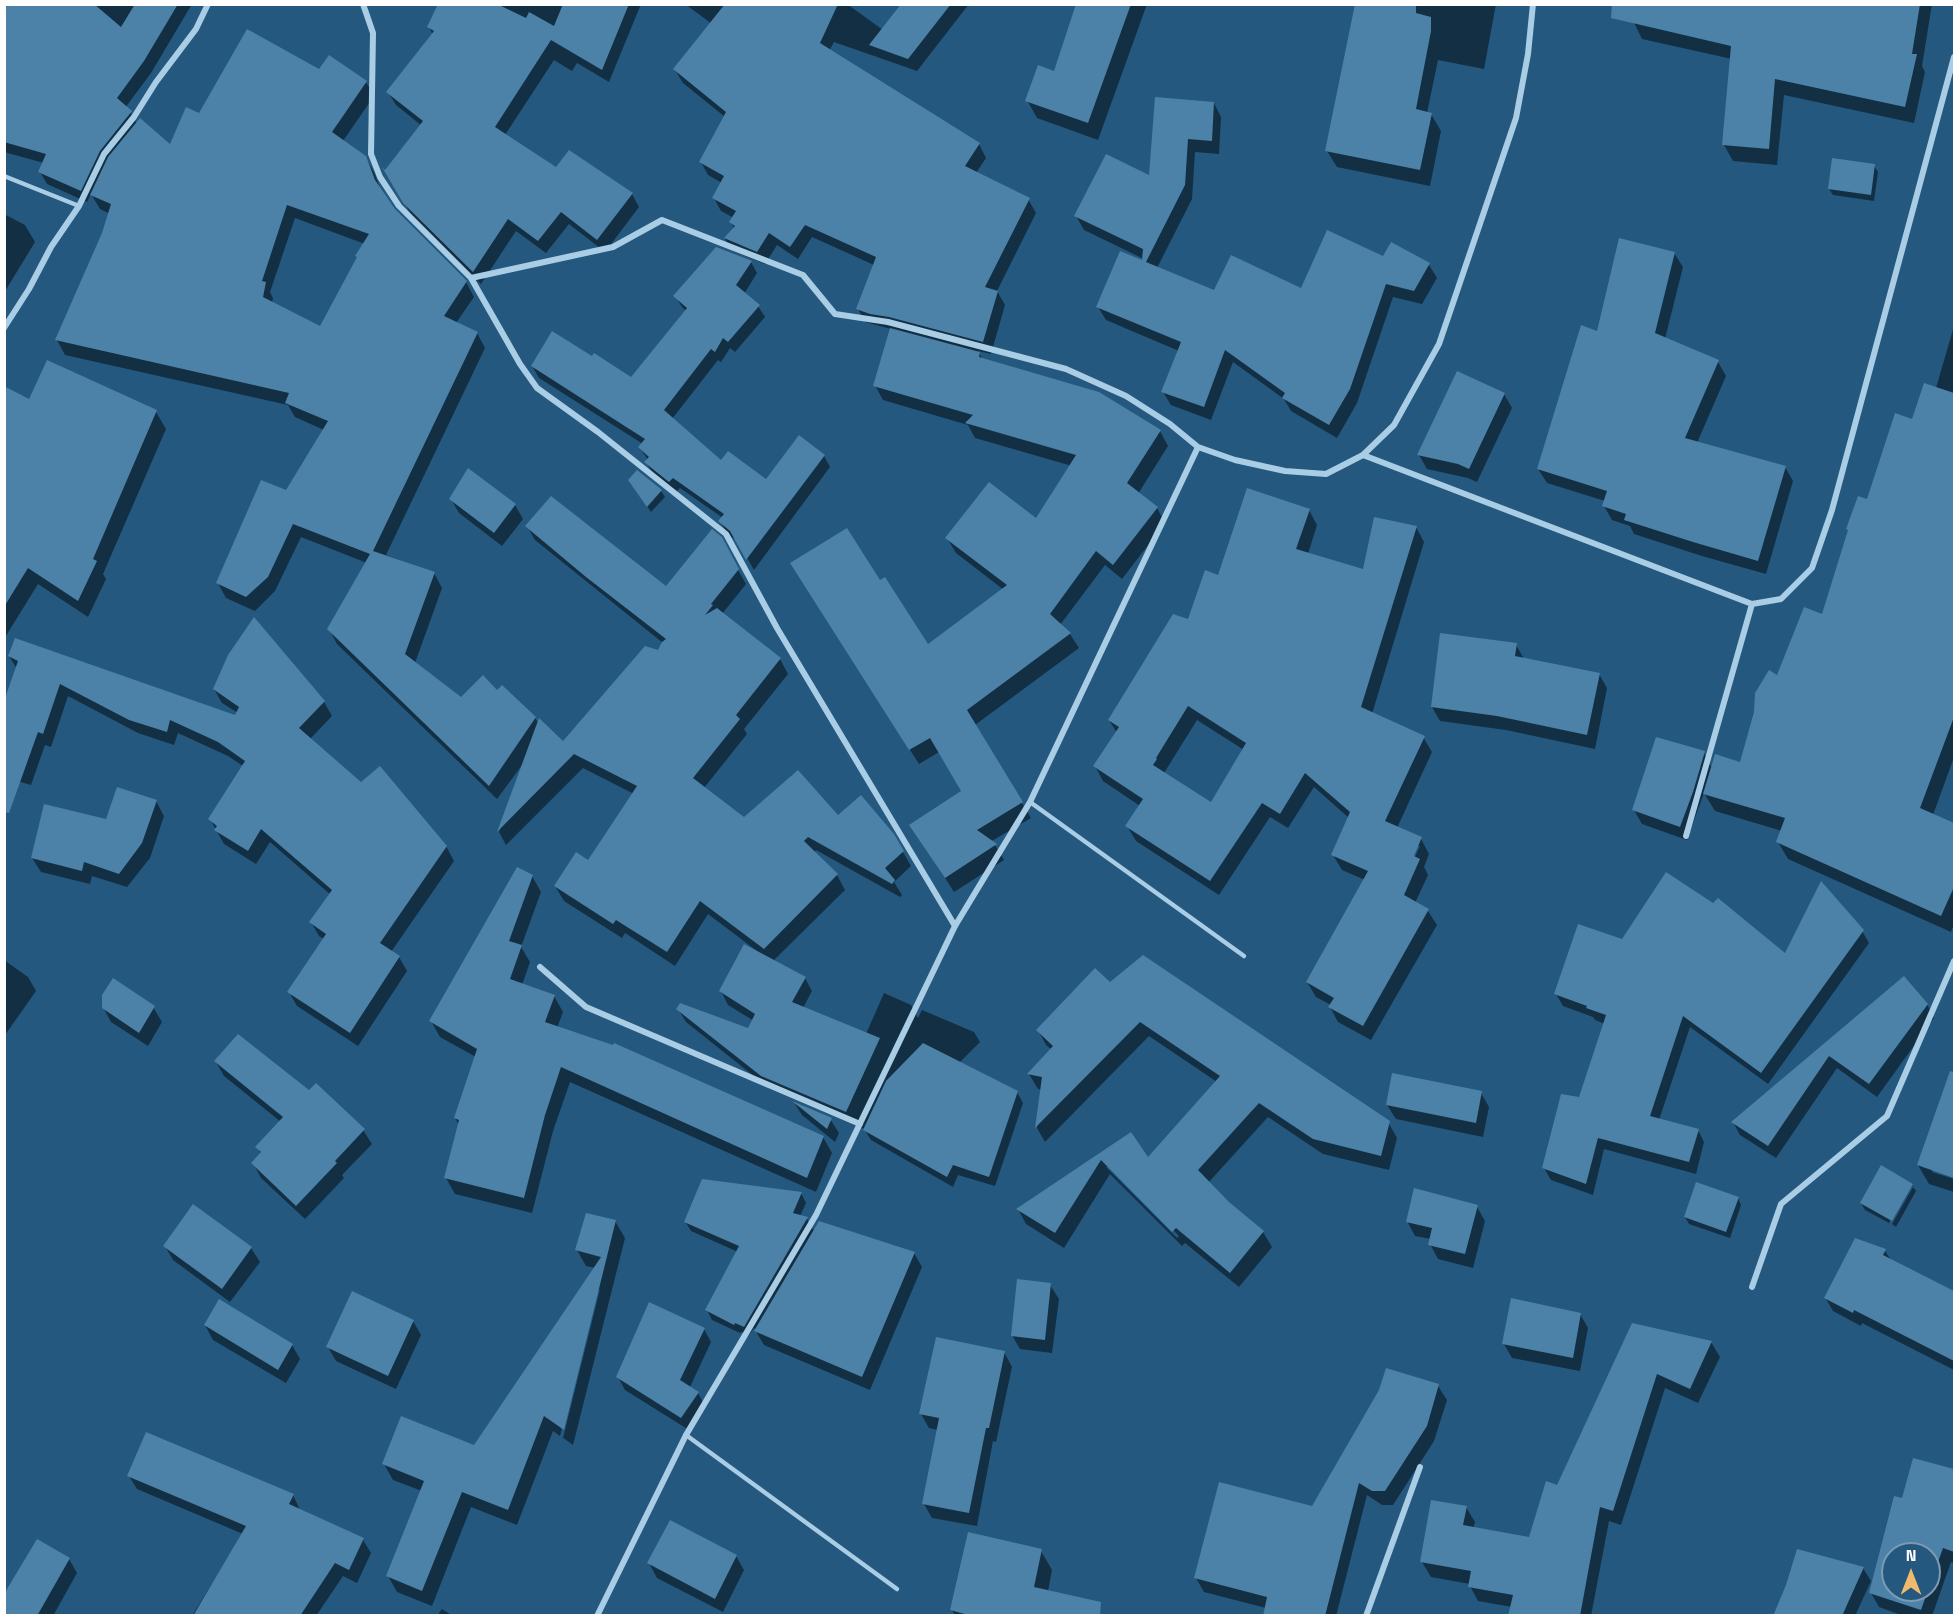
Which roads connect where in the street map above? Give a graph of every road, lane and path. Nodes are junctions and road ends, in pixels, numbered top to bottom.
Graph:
1 (208, 4) edge
2 (363, 4) edge
3 (1533, 4) edge
4 (1954, 57) edge
5 (4, 176) edge
6 (79, 206) junction
7 (471, 278) junction
8 (4, 328) edge
9 (1198, 447) junction
10 (1363, 455) junction
11 (1752, 604) junction
12 (1030, 802) junction
13 (1686, 836) dead end
14 (956, 926) junction
15 (1244, 956) dead end
16 (1954, 961) edge
17 (540, 967) dead end
18 (860, 1124) junction
19 (1752, 1287) dead end
20 (686, 1435) junction
21 (1420, 1467) dead end
22 (897, 1589) dead end
23 (597, 1616) edge
24 (1366, 1616) edge

1 - 6 street
2 - 7 street
3 - 10 street
4 - 11 street
5 - 6 lane
6 - 8 street
7 - 9 street
7 - 14 street
9 - 10 street
9 - 12 street
10 - 11 street
11 - 13 street
12 - 14 street
12 - 15 lane
14 - 18 street
16 - 19 street
17 - 18 street
18 - 20 street
20 - 22 lane
20 - 23 street
21 - 24 street

